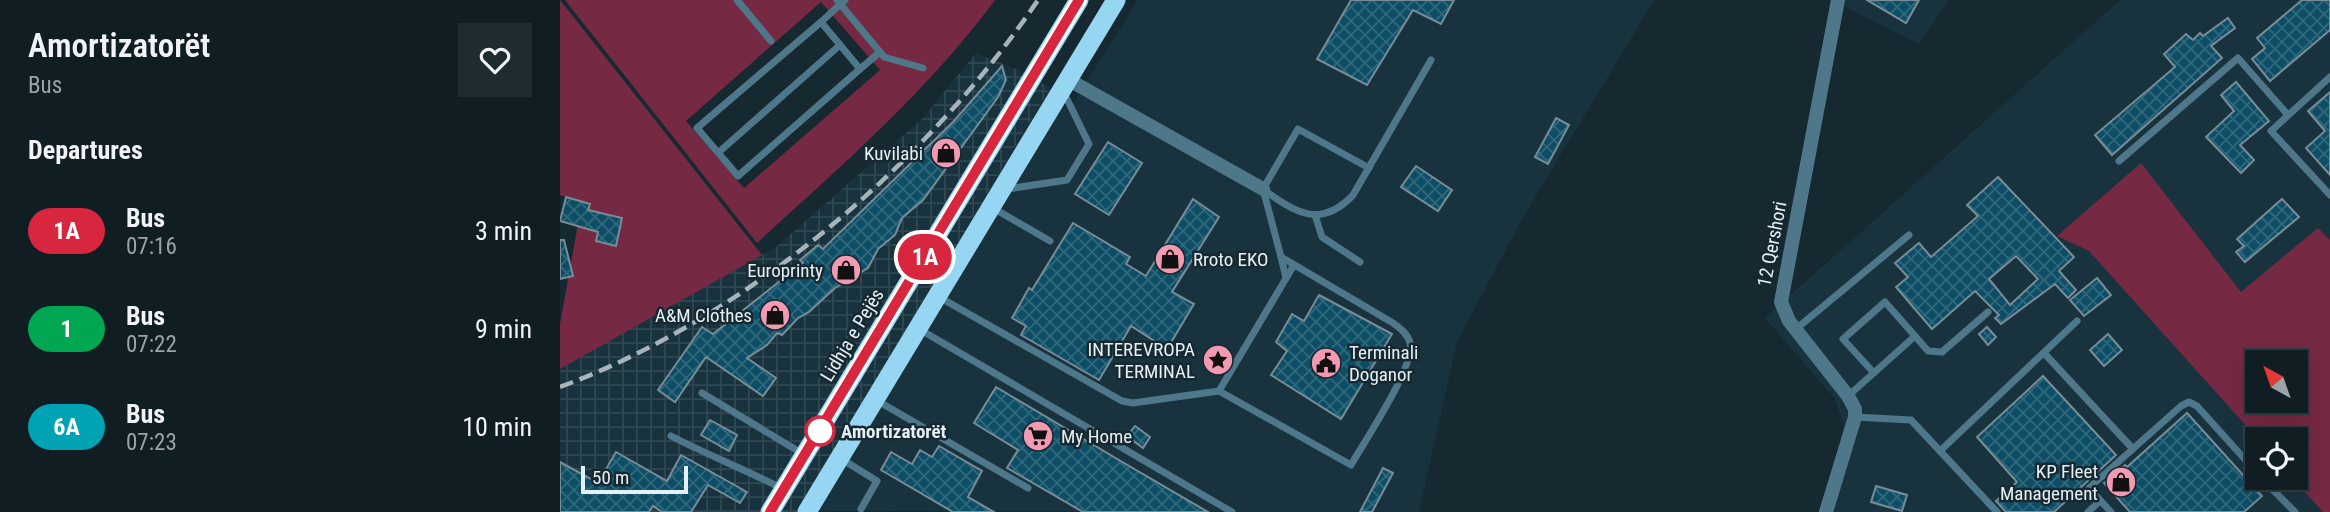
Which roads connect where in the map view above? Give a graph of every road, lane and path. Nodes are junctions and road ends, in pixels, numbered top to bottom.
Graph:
1 (737, 0) edge
2 (1079, 0) edge
3 (1116, 0) edge
4 (1838, 0) edge
5 (841, 2) edge
6 (821, 22) junction
7 (771, 41) dead end
8 (840, 45) junction
9 (880, 52) junction
10 (1432, 60) dead end
11 (923, 68) dead end
12 (860, 69) junction
13 (2330, 77) edge
14 (1066, 85) junction
15 (2288, 115) junction
16 (719, 152) junction
17 (2119, 160) dead end
18 (1369, 168) junction
19 (1263, 189) junction
20 (1003, 190) junction
21 (2330, 195) edge
22 (992, 207) junction
23 (1315, 215) junction
24 (1909, 235) dead end
25 (1050, 241) dead end
26 (1281, 257) junction
27 (1360, 262) dead end
28 (1294, 265) junction
29 (1286, 278) junction
30 (939, 296) junction
31 (1988, 312) dead end
32 (2077, 321) dead end
33 (919, 329) junction
34 (1796, 329) junction
35 (1914, 336) junction
36 (2044, 353) junction
37 (1874, 373) junction
38 (1219, 391) junction
39 (702, 393) dead end
40 (1848, 396) junction
41 (876, 400) junction
42 (1854, 417) junction
43 (671, 436) dead end
44 (2133, 449) junction
45 (1940, 451) junction
46 (805, 456) junction
47 (840, 458) junction
48 (2245, 460) edge
49 (1028, 488) dead end
50 (784, 490) junction
51 (2271, 490) edge
52 (2100, 501) junction
53 (861, 509) dead end
54 (2288, 510) edge
55 (770, 512) edge
56 (807, 512) edge
57 (1231, 512) edge
58 (1826, 512) edge
59 (1997, 512) edge
60 (2088, 512) edge
61 (2111, 512) edge

1 - 7 lane
2 - 46 highway, Lidhja e Pejës
3 - 14 highway
4 - 34 street, 12 Qershori
5 - 6 lane
5 - 9 lane
6 - 8 lane
6 - 16 lane
8 - 12 lane
8 - 16 lane
9 - 11 lane
9 - 12 lane
10 - 18 lane
12 - 16 lane
13 - 15 lane
14 - 19 street
14 - 20 highway
14 - 20 lane
15 - 17 lane
15 - 21 lane
18 - 19 lane
18 - 23 lane
19 - 23 lane
19 - 26 lane
20 - 22 highway
22 - 25 lane
22 - 30 highway
23 - 27 lane
24 - 34 lane
26 - 28 lane
26 - 29 lane
28 - 29 lane
28 - 38 lane
29 - 38 lane
30 - 33 highway
30 - 38 lane
31 - 35 lane
32 - 36 lane
33 - 41 highway
33 - 57 lane
34 - 40 street, 12 Qershori
35 - 37 lane
35 - 37 lane
36 - 44 lane
36 - 45 lane
37 - 40 lane
39 - 46 lane
40 - 42 street, 12 Qershori
41 - 47 highway
41 - 49 lane
42 - 45 lane
42 - 58 street
43 - 50 lane
44 - 48 lane
44 - 52 lane
45 - 59 lane
46 - 50 highway, Lidhja e Pejës
47 - 53 lane
47 - 56 highway
50 - 55 highway, Lidhja e Pejës
51 - 54 lane
52 - 60 lane
52 - 61 lane

